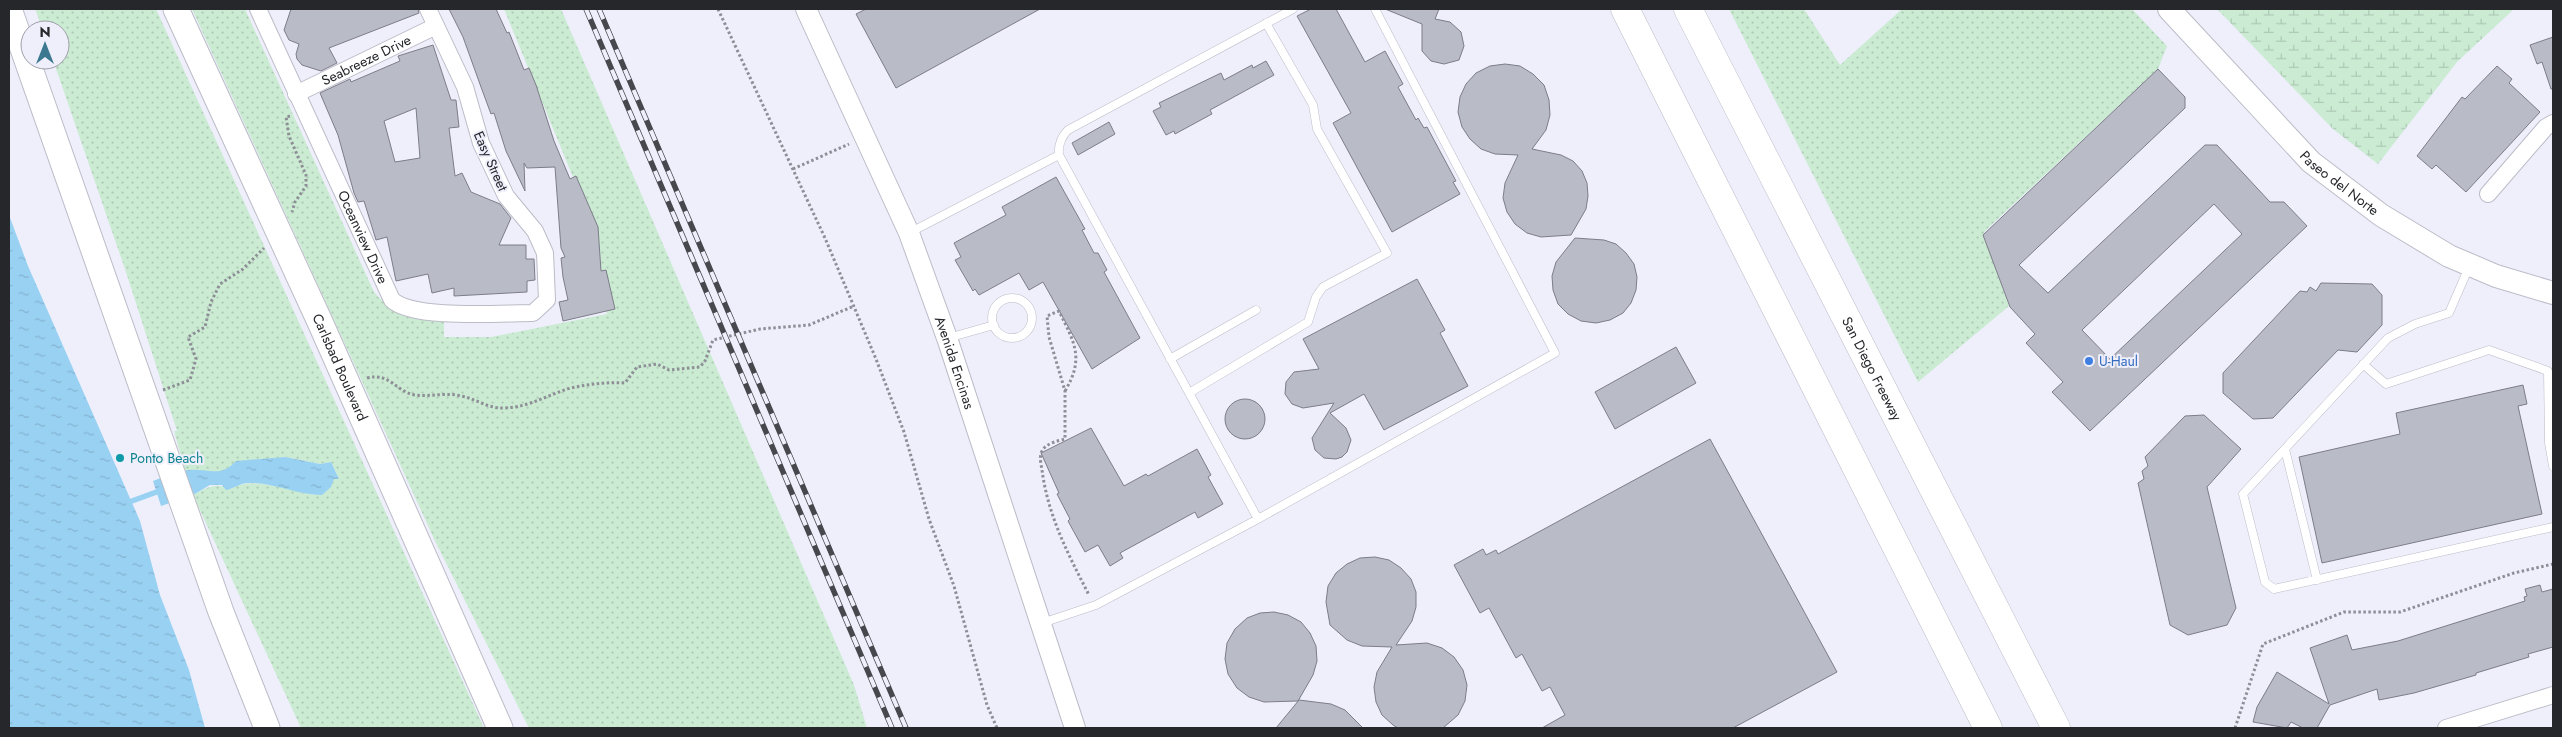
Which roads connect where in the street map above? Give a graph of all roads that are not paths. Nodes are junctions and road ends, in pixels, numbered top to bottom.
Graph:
1 (9, 9) edge
2 (176, 9) edge
3 (258, 9) edge
4 (428, 9) edge
5 (806, 9) edge
6 (1293, 9) edge
7 (1375, 9) edge
8 (1625, 9) edge
9 (1688, 9) edge
10 (2169, 9) edge
11 (1266, 23) junction
12 (436, 26) junction
13 (296, 94) junction
14 (2553, 123) edge
15 (1060, 155) junction
16 (2488, 194) dead end
17 (909, 232) junction
18 (2470, 265) junction
19 (547, 281) joint
20 (2553, 294) edge
21 (1256, 310) dead end
22 (994, 325) junction
23 (946, 338) junction
24 (1170, 359) junction
25 (2363, 364) junction
26 (1189, 393) junction
27 (2285, 449) junction
28 (2553, 466) edge
29 (1258, 520) junction
30 (2553, 527) edge
31 (2317, 580) junction
32 (1040, 623) junction
33 (462, 644) junction
34 (2553, 695) edge
35 (267, 728) edge
36 (500, 728) edge
37 (505, 728) edge
38 (1075, 728) edge
39 (1988, 728) edge
40 (2056, 728) edge
41 (2446, 728) edge

1 - 35 main road
2 - 33 main road, Carlsbad Boulevard
3 - 13 street, Oceanview Drive
4 - 12 street, Easy Street
5 - 17 street, Avenida Encinas
6 - 11 lane
7 - 29 lane
8 - 39 highway
9 - 40 highway, San Diego Freeway
10 - 18 main road, Paseo del Norte
11 - 15 lane
11 - 26 lane
12 - 13 street, Seabreeze Drive
12 - 19 street, Easy Street
13 - 19 street, Oceanview Drive
14 - 16 street
15 - 17 lane
15 - 24 lane
17 - 23 street, Avenida Encinas
18 - 20 main road, Paseo del Norte
18 - 25 lane
21 - 24 lane
22 - 22 lane
22 - 23 lane
23 - 32 street, Avenida Encinas
24 - 26 lane
25 - 27 lane
25 - 28 lane
26 - 29 lane
27 - 31 lane
27 - 31 lane
29 - 32 lane
30 - 31 lane
32 - 38 street, Avenida Encinas
33 - 36 main road, Carlsbad Boulevard
33 - 37 lane
34 - 41 street

